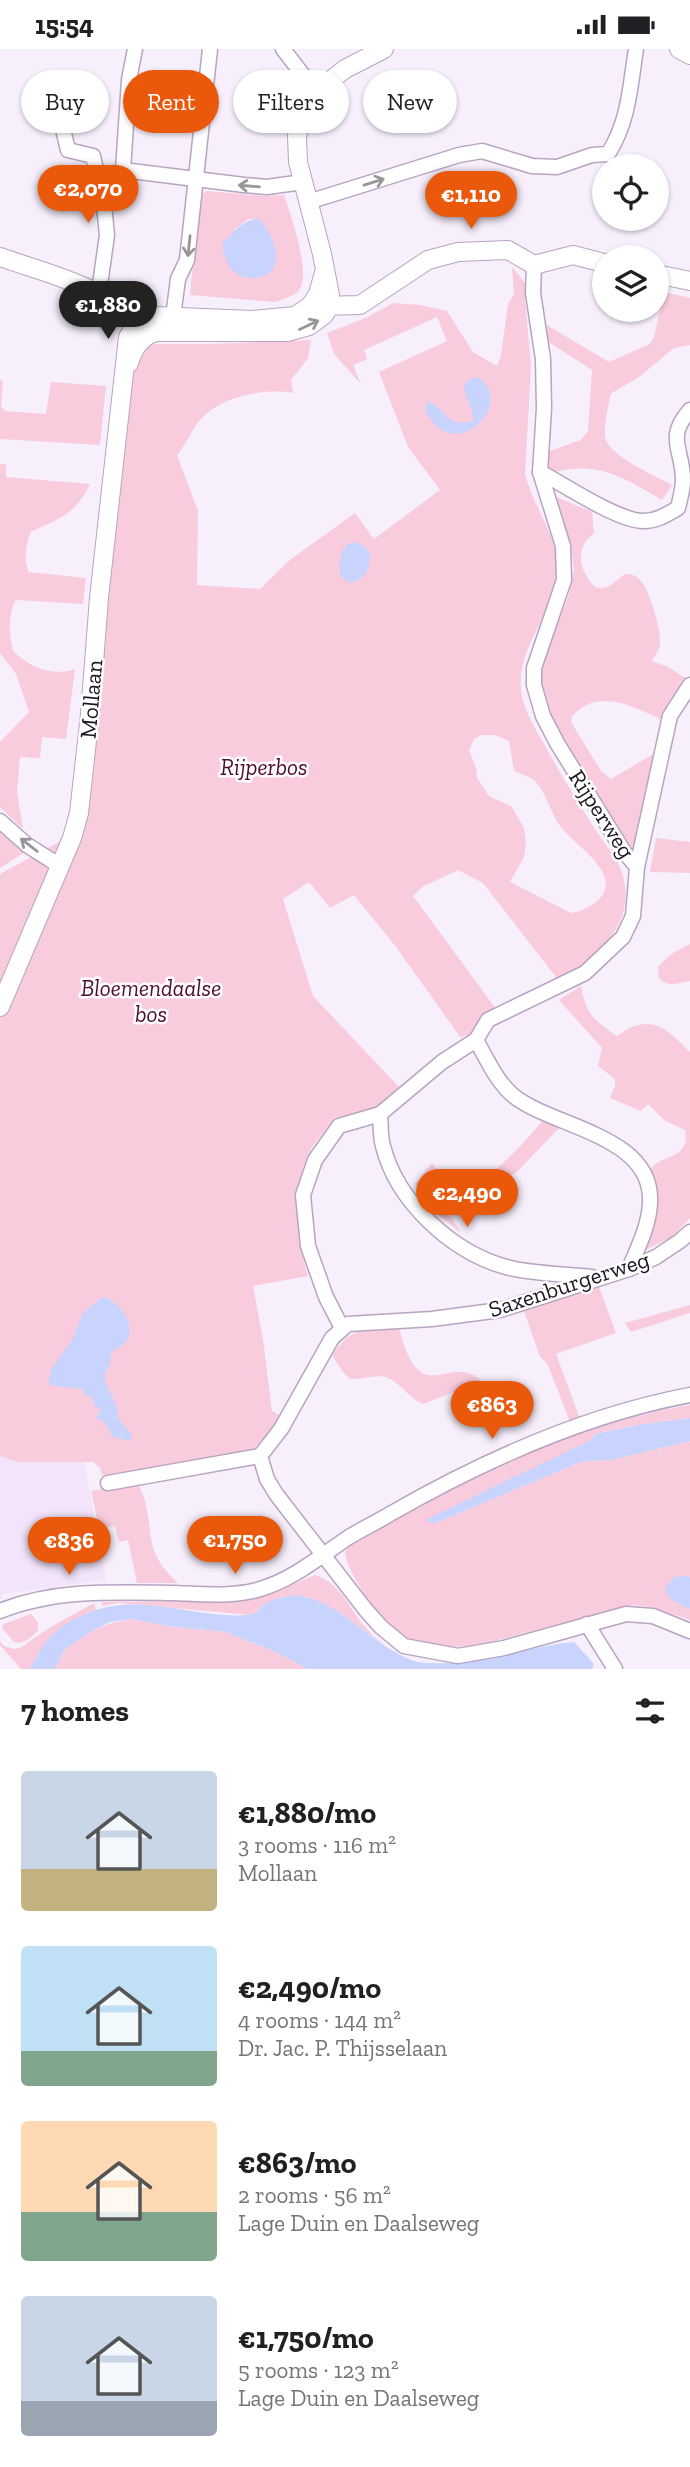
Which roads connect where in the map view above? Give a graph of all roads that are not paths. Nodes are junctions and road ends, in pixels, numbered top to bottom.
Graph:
1 (135, 49) edge
2 (210, 49) edge
3 (283, 49) edge
4 (384, 49) edge
5 (636, 49) edge
6 (679, 49) edge
7 (690, 55) edge
8 (299, 70) edge
9 (344, 70) edge
10 (64, 133) edge
11 (298, 133) edge
12 (196, 178) junction
13 (303, 182) junction
14 (308, 202) junction
15 (0, 257) edge
16 (592, 260) edge
17 (534, 265) junction
18 (324, 273) junction
19 (669, 277) edge
20 (690, 281) edge
21 (99, 292) junction
22 (330, 305) junction
23 (310, 306) junction
24 (173, 317) junction
25 (142, 330) junction
26 (690, 410) edge
27 (540, 471) junction
28 (690, 685) edge
29 (0, 821) edge
30 (60, 866) junction
31 (637, 867) junction
32 (0, 1007) edge
33 (476, 1040) junction
34 (380, 1114) junction
35 (690, 1232) edge
36 (629, 1269) junction
37 (601, 1277) junction
38 (342, 1328) junction
39 (690, 1395) edge
40 (260, 1456) junction
41 (108, 1483) dead end
42 (324, 1556) junction
43 (0, 1611) edge
44 (587, 1625) junction
45 (690, 1631) edge
46 (615, 1669) edge

1 - 12 street
2 - 12 street
3 - 8 street
4 - 9 street
14 -> 5 street
6 - 7 street
10 - 21 street
11 - 13 street
13 -> 12 street
12 -> 24 street
13 - 14 street
14 - 18 street
15 - 21 street
16 - 17 street
17 - 22 street
17 - 27 street, Rijperweg
18 - 22 street
18 - 23 street
19 - 20 street
21 - 25 street
22 - 23 street
25 -> 22 street
23 - 24 street
24 - 25 street
25 - 30 street, Mollaan
26 - 27 street
27 - 31 street, Rijperweg
28 - 31 street
30 -> 29 street
30 - 32 street, Mollaan
31 - 33 street, Rijperweg
33 - 34 street, Rijperweg
33 - 36 street
34 - 37 street
34 - 38 street, Rijperweg
35 - 36 street, Saxenburgerweg
36 - 37 street, Saxenburgerweg
37 - 38 street, Saxenburgerweg
38 - 40 street
39 - 42 street
40 - 41 street
40 - 42 street
42 - 43 street
42 - 44 street
44 - 45 street
44 - 46 street

